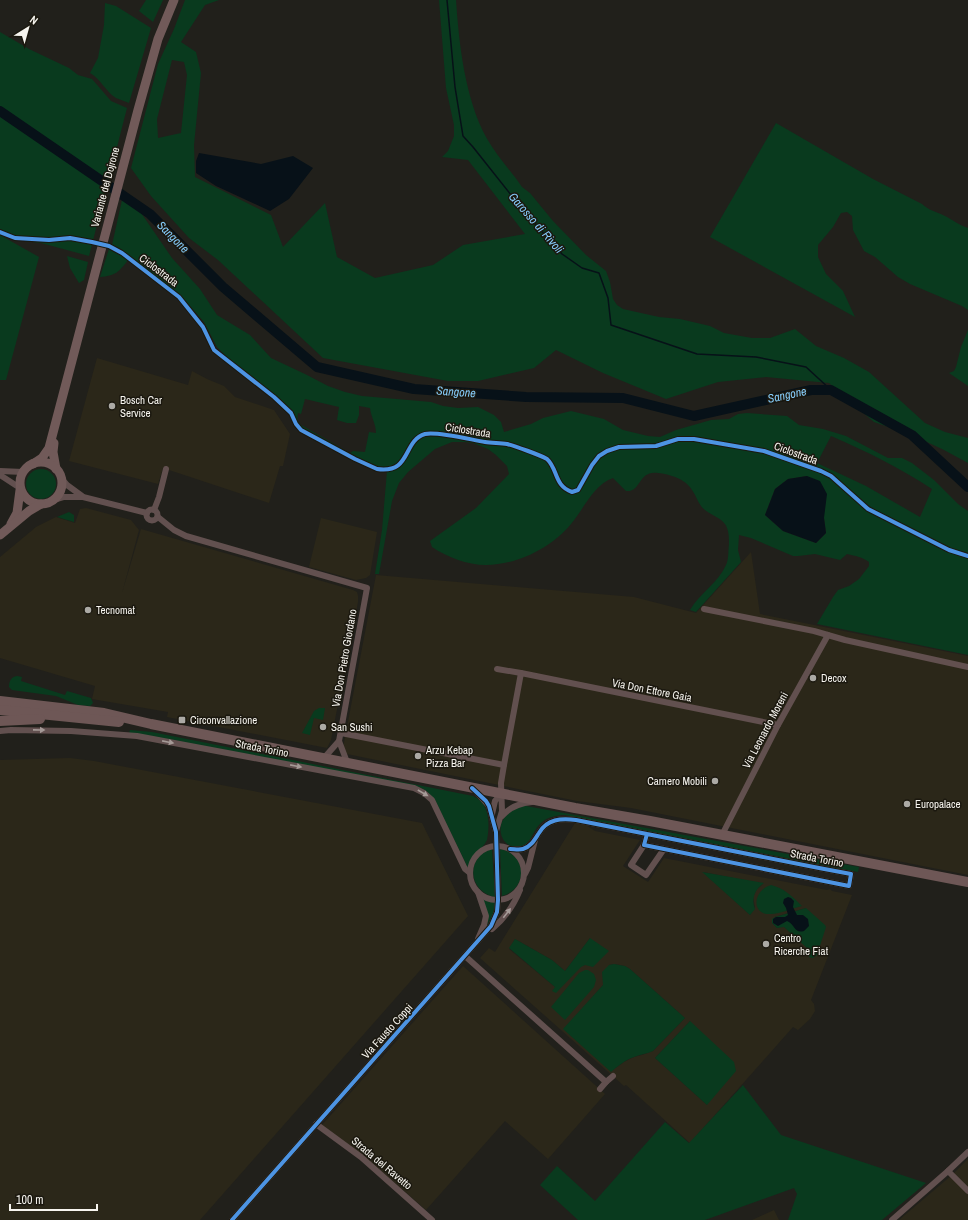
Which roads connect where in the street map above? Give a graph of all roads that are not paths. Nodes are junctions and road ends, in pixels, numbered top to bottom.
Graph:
1 (174, 0) edge
2 (55, 429) junction
3 (33, 464) junction
4 (56, 469) junction
5 (166, 469) dead end
6 (0, 471) edge
7 (23, 472) junction
8 (0, 475) edge
9 (61, 478) junction
10 (20, 489) junction
11 (83, 497) junction
12 (51, 501) junction
13 (41, 504) junction
14 (154, 510) junction
15 (147, 513) junction
16 (158, 517) junction
17 (7, 529) junction
18 (0, 535) edge
19 (704, 609) dead end
20 (828, 635) junction
21 (968, 667) edge
22 (497, 669) dead end
23 (521, 673) junction
24 (0, 701) edge
25 (0, 710) edge
26 (0, 721) edge
27 (151, 724) junction
28 (778, 725) junction
29 (0, 731) edge
30 (341, 732) junction
31 (339, 740) junction
32 (324, 758) junction
33 (347, 762) junction
34 (504, 766) junction
35 (472, 788) junction
36 (501, 794) junction
37 (538, 801) junction
38 (492, 816) junction
39 (500, 818) junction
40 (496, 832) junction
41 (647, 834) junction
42 (722, 835) junction
43 (535, 839) junction
44 (674, 840) junction
45 (644, 845) junction
46 (497, 846) junction
47 (510, 849) junction
48 (664, 849) junction
49 (672, 851) junction
50 (470, 873) junction
51 (524, 874) junction
52 (968, 882) edge
53 (520, 887) junction
54 (478, 892) junction
55 (498, 900) junction
56 (486, 934) junction
57 (475, 946) junction
58 (465, 956) junction
59 (613, 1076) dead end
60 (606, 1082) junction
61 (600, 1089) dead end
62 (316, 1124) junction
63 (968, 1152) edge
64 (948, 1171) junction
65 (968, 1191) edge
66 (232, 1220) edge
67 (432, 1220) edge
68 (892, 1220) edge

1 - 2 street, Variante del Dojrone
2 - 3 street, Variante del Dojrone
2 - 4 street, Variante del Dojrone
3 - 4 street
3 - 7 street
4 - 9 street
5 - 14 street
6 - 7 street
7 - 10 street
8 - 10 street
9 - 11 street
9 - 12 street
10 - 13 street
10 - 17 street
11 - 12 street
11 - 15 street
12 - 13 street
13 - 17 street
14 - 15 street
14 - 16 street
15 - 16 street
16 - 30 street, Via Don Pietro Giordano
17 - 18 street
19 - 20 street
20 - 21 street
20 - 28 street, Via Leonardo Moreni
22 - 23 street, Via Don Ettore Gaia
23 - 28 street, Via Don Ettore Gaia
23 - 34 street
24 - 27 main road, Strada Torino
25 - 27 main road, Strada Torino
26 - 27 main road
27 - 32 main road, Strada Torino
28 - 42 street, Via Leonardo Moreni
29 -> 50 street, Strada Torino
30 - 31 street
30 - 34 street
31 - 32 street
31 - 33 street
32 - 33 main road, Strada Torino
33 - 35 main road, Strada Torino
34 - 36 street
35 - 36 main road, Strada Torino
35 - 38 street, Via Fausto Coppi
36 - 37 main road, Strada Torino
36 - 38 street
36 - 39 street, Via Fausto Coppi
37 - 39 street
37 - 42 main road, Strada Torino
38 - 40 street, Via Fausto Coppi
39 - 40 street, Via Fausto Coppi
40 - 46 street, Via Fausto Coppi
41 - 43 street, Strada Torino
41 - 44 street, Strada Torino
41 - 45 street
42 - 52 main road, Strada Torino
43 - 47 street
43 - 51 street, Via Fausto Coppi
44 - 49 street
44 - 49 street, Strada Torino
45 - 48 street, Strada Torino
45 - 48 street
46 - 47 street
46 - 50 street
46 - 55 street, Via Fausto Coppi
47 - 51 street
48 - 49 street, Strada Torino
50 - 54 street
51 - 53 street, Via Fausto Coppi
53 - 55 street
56 -> 53 street, Via Fausto Coppi
54 - 55 street
54 - 57 street
55 - 56 street, Via Fausto Coppi
56 - 57 street, Via Fausto Coppi
57 - 58 street, Via Fausto Coppi
58 - 60 street
58 - 62 street, Via Fausto Coppi
59 - 60 street
60 - 61 street
62 - 66 street, Via Fausto Coppi
62 - 67 street, Strada del Ravetto
63 - 64 street
64 - 65 street
64 - 68 street

